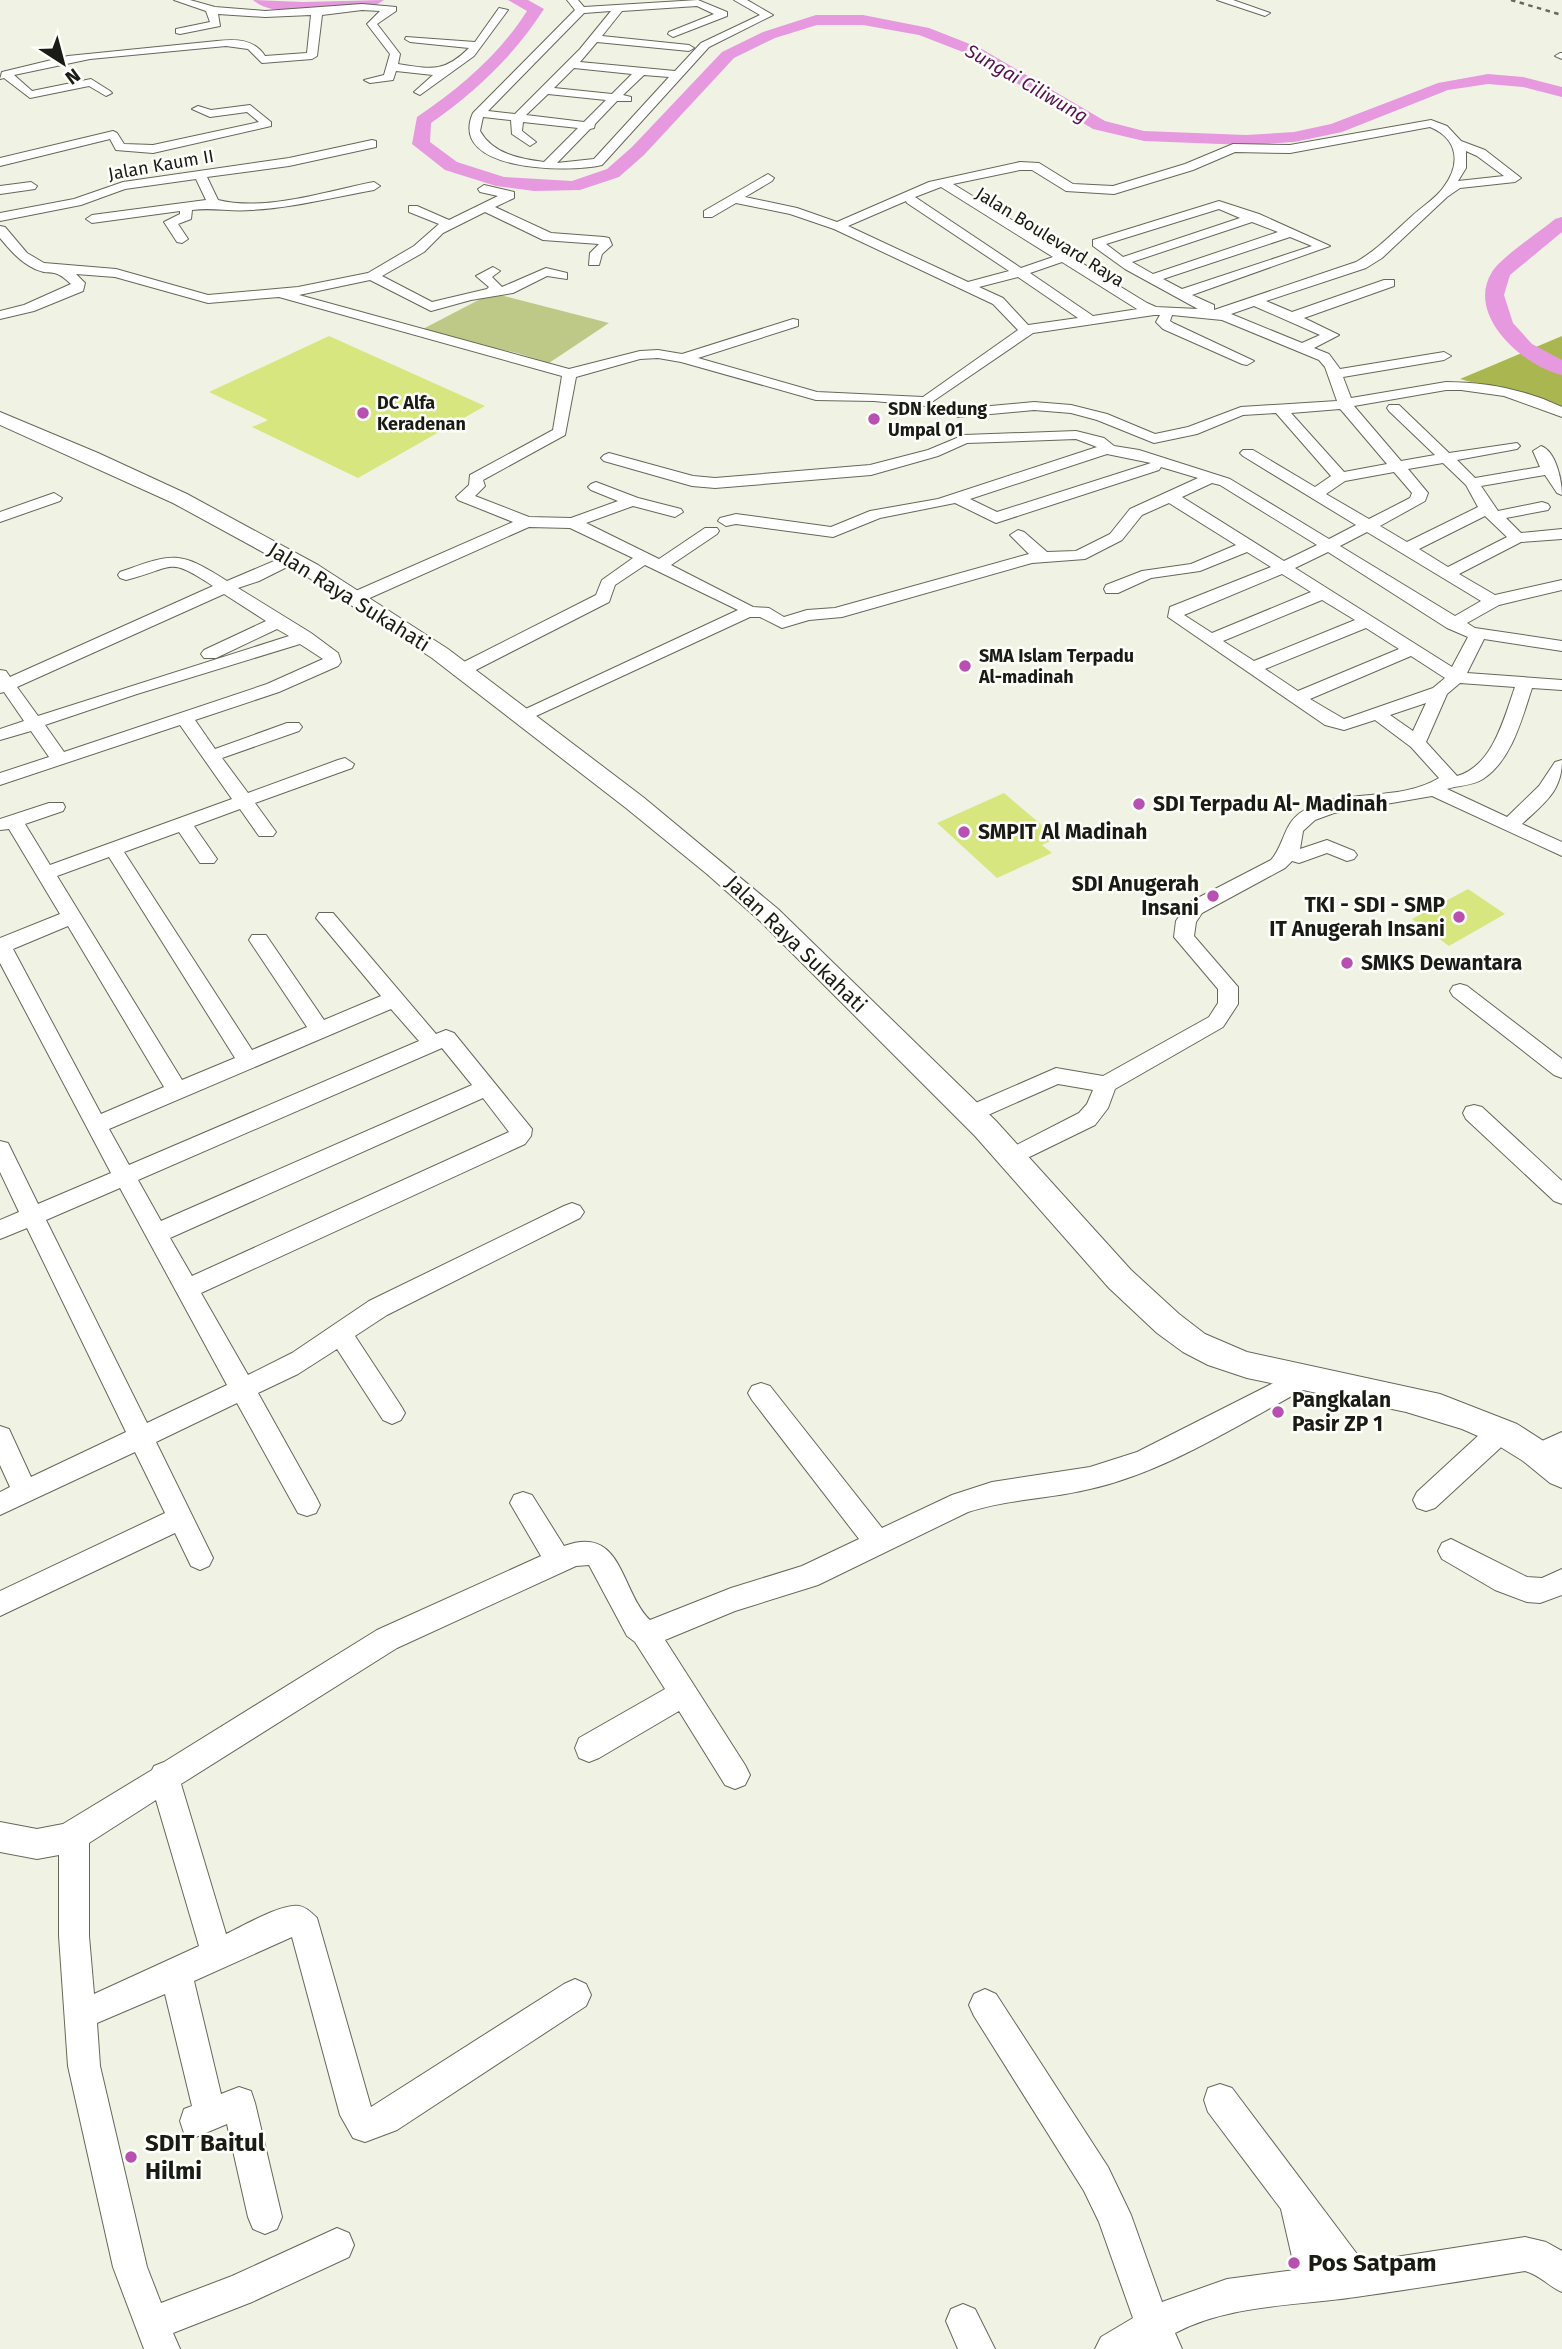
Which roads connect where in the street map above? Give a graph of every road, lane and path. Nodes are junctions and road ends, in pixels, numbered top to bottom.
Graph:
1 (179, 0) edge
2 (572, 0) edge
3 (739, 0) edge
4 (1222, 0) edge
5 (701, 2) edge
6 (657, 6) junction
7 (619, 8) junction
8 (212, 10) junction
9 (503, 10) dead end
10 (581, 10) junction
11 (317, 12) junction
12 (1265, 13) dead end
13 (723, 14) junction
14 (216, 24) junction
15 (257, 26) dead end
16 (747, 26) junction
17 (303, 28) dead end
18 (316, 28) junction
19 (673, 34) junction
20 (594, 38) junction
21 (410, 39) dead end
22 (629, 41) junction
23 (475, 45) junction
24 (666, 45) junction
25 (700, 49) junction
26 (597, 52) dead end
27 (186, 53) junction
28 (395, 54) junction
29 (408, 55) dead end
30 (564, 57) junction
31 (448, 58) dead end
32 (461, 59) junction
33 (677, 60) dead end
34 (690, 61) junction
35 (642, 70) junction
36 (443, 72) junction
37 (678, 75) junction
38 (2, 76) edge
39 (396, 78) junction
40 (370, 80) dead end
41 (433, 80) junction
42 (11, 90) dead end
43 (545, 90) junction
44 (49, 92) junction
45 (420, 92) dead end
46 (106, 93) dead end
47 (616, 97) junction
48 (68, 102) dead end
49 (654, 102) junction
50 (580, 108) dead end
51 (198, 109) dead end
52 (604, 110) junction
53 (479, 113) junction
54 (517, 118) junction
55 (549, 121) junction
56 (590, 126) junction
57 (530, 142) junction
58 (1457, 143) junction
59 (372, 144) dead end
60 (509, 159) junction
61 (0, 162) edge
62 (547, 166) junction
63 (200, 175) junction
64 (768, 178) dead end
65 (938, 184) junction
66 (31, 186) dead end
67 (374, 186) dead end
68 (484, 189) dead end
69 (1450, 189) junction
70 (0, 190) edge
71 (736, 198) junction
72 (911, 200) dead end
73 (217, 204) junction
74 (185, 207) junction
75 (485, 207) junction
76 (413, 209) dead end
77 (152, 212) junction
78 (708, 214) dead end
79 (0, 217) edge
80 (1255, 217) junction
81 (92, 219) dead end
82 (229, 220) dead end
83 (170, 222) junction
84 (449, 224) junction
85 (838, 226) junction
86 (0, 230) edge
87 (1292, 232) junction
88 (182, 239) dead end
89 (1058, 259) junction
90 (1128, 260) junction
91 (594, 262) dead end
92 (64, 270) junction
93 (492, 271) dead end
94 (1018, 274) junction
95 (372, 276) junction
96 (562, 276) dead end
97 (1158, 276) junction
98 (1389, 283) dead end
99 (968, 286) junction
100 (494, 291) junction
101 (275, 292) junction
102 (1186, 293) junction
103 (1254, 301) junction
104 (1157, 314) junction
105 (1215, 314) junction
106 (0, 316) edge
107 (1292, 317) junction
108 (1092, 321) junction
109 (793, 323) dead end
110 (1025, 330) junction
111 (1297, 348) junction
112 (1444, 356) dead end
113 (683, 358) junction
114 (1247, 361) dead end
115 (1327, 367) junction
116 (569, 374) junction
117 (926, 402) junction
118 (1338, 405) junction
119 (1279, 408) junction
120 (1394, 408) dead end
121 (958, 413) junction
122 (1562, 413) edge
123 (0, 418) edge
124 (964, 439) junction
125 (1511, 446) dead end
126 (1113, 450) junction
127 (1541, 451) dead end
128 (1248, 453) dead end
129 (1448, 457) junction
130 (609, 458) dead end
131 (1154, 467) junction
132 (1393, 467) junction
133 (1549, 470) junction
134 (1340, 477) junction
135 (1207, 479) junction
136 (1472, 483) junction
137 (596, 487) dead end
138 (1562, 490) edge
139 (1317, 493) junction
140 (1171, 497) junction
141 (54, 498) dead end
142 (957, 498) junction
143 (632, 501) junction
144 (1542, 507) dead end
145 (675, 512) dead end
146 (1490, 513) junction
147 (0, 517) edge
148 (726, 521) dead end
149 (527, 522) junction
150 (573, 523) junction
151 (1362, 523) junction
152 (711, 531) dead end
153 (1018, 534) dead end
154 (1562, 534) edge
155 (1517, 538) junction
156 (1317, 545) junction
157 (1247, 546) junction
158 (1405, 551) junction
159 (288, 555) junction
160 (1041, 556) junction
161 (652, 562) junction
162 (1283, 568) junction
163 (1446, 573) junction
164 (126, 575) dead end
165 (1562, 585) edge
166 (225, 587) junction
167 (1112, 589) dead end
168 (1324, 593) junction
169 (357, 597) junction
170 (1493, 601) junction
171 (747, 612) junction
172 (281, 621) junction
173 (1368, 621) junction
174 (1453, 624) junction
175 (304, 637) junction
176 (1210, 640) junction
177 (1476, 640) junction
178 (1562, 646) edge
179 (1413, 649) junction
180 (1562, 656) edge
181 (1253, 668) junction
182 (460, 670) junction
183 (1456, 677) junction
184 (1525, 682) junction
185 (3, 683) edge
186 (1562, 685) edge
187 (131, 690) junction
188 (1439, 692) junction
189 (1297, 698) junction
190 (1379, 715) junction
191 (523, 716) junction
192 (184, 718) junction
193 (37, 723) junction
194 (293, 727) dead end
195 (0, 735) edge
196 (1417, 743) junction
197 (212, 756) junction
198 (61, 759) junction
199 (345, 764) dead end
200 (1562, 766) edge
201 (0, 779) edge
202 (1440, 786) junction
203 (243, 801) junction
204 (56, 807) dead end
205 (182, 822) junction
206 (7, 824) edge
207 (1511, 824) junction
208 (266, 832) dead end
209 (113, 849) junction
210 (1562, 850) edge
211 (1290, 851) junction
212 (1347, 855) dead end
213 (207, 859) dead end
214 (47, 873) junction
215 (71, 918) junction
216 (326, 918) dead end
217 (260, 940) dead end
218 (0, 946) edge
219 (1460, 991) dead end
220 (394, 999) junction
221 (320, 1030) junction
222 (433, 1044) junction
223 (248, 1061) junction
224 (1562, 1070) edge
225 (1107, 1084) junction
226 (485, 1088) junction
227 (177, 1090) junction
228 (1474, 1112) dead end
229 (972, 1114) junction
230 (96, 1125) junction
231 (0, 1149) edge
232 (1013, 1157) junction
233 (127, 1177) junction
234 (1562, 1195) edge
235 (572, 1212) dead end
236 (31, 1217) junction
237 (0, 1230) edge
238 (158, 1233) junction
239 (188, 1289) junction
240 (340, 1334) junction
241 (1305, 1377) junction
242 (241, 1389) junction
243 (761, 1393) dead end
244 (392, 1413) dead end
245 (1501, 1431) junction
246 (140, 1436) junction
247 (0, 1437) edge
248 (1552, 1448) edge
249 (1562, 1473) edge
250 (25, 1492) junction
251 (1426, 1500) dead end
252 (523, 1503) dead end
253 (0, 1504) edge
254 (307, 1505) dead end
255 (180, 1518) junction
256 (878, 1544) junction
257 (1451, 1551) dead end
258 (200, 1558) dead end
259 (559, 1561) junction
260 (1562, 1581) edge
261 (0, 1604) edge
262 (645, 1633) junction
263 (682, 1694) junction
264 (589, 1748) dead end
265 (735, 1775) dead end
266 (164, 1776) junction
267 (74, 1835) junction
268 (0, 1837) edge
269 (216, 1954) junction
270 (176, 1973) junction
271 (575, 1996) dead end
272 (985, 2006) dead end
273 (99, 2008) dead end
274 (1220, 2101) dead end
275 (1296, 2202) junction
276 (265, 2217) dead end
277 (337, 2245) dead end
278 (1562, 2275) edge
279 (1356, 2280) junction
280 (1315, 2284) junction
281 (157, 2337) edge
282 (1158, 2337) edge
283 (1113, 2349) edge

1 - 8 street
2 - 10 street
3 - 16 street
4 - 12 street
5 - 6 street
5 - 13 street
5 - 19 street
6 - 7 street
6 - 22 street
7 - 10 street
7 - 20 street
8 - 11 street
8 - 14 street
9 - 23 street
10 - 30 street
11 - 18 street
11 - 28 street
13 - 16 street
13 - 19 street
14 - 15 street
14 - 27 street
16 - 25 street
17 - 18 street
18 - 27 street
19 - 24 street
20 - 22 street
20 - 30 street
21 - 23 street
22 - 24 street
23 - 32 street
24 - 25 street
25 - 34 street
26 - 30 street
27 - 38 street
28 - 29 street
28 - 39 street
30 - 35 street
30 - 43 street
30 - 53 street
31 - 32 street
32 - 36 street
33 - 34 street
34 - 37 street
35 - 37 street
35 - 47 street
36 - 39 street
36 - 41 street
37 - 49 street
38 - 42 street
38 - 44 street
39 - 40 street
39 - 41 street
41 - 45 street
43 - 47 street
43 - 54 street
44 - 46 street
44 - 48 street
47 - 49 street
47 - 52 street
49 - 62 street
50 - 52 street
51 - 61 street
52 - 56 street
53 - 54 street
53 - 60 street
54 - 55 street
54 - 57 street
55 - 56 street
55 - 57 street
56 - 62 street
57 - 60 street
58 - 65 street
58 - 69 street
58 - 69 street
59 - 63 street, Jalan Kaum II
60 - 62 street
63 - 73 street
63 - 79 street, Jalan Kaum II
64 - 71 street
65 - 85 street
65 - 89 street, Jalan Boulevard Raya
66 - 70 street
67 - 73 street
68 - 75 street
69 - 103 street
71 - 78 street
71 - 85 street
72 - 94 street
73 - 74 street
73 - 82 street
74 - 77 street
74 - 83 street
75 - 84 street
75 - 91 street
76 - 84 street
77 - 81 street
77 - 83 street
80 - 87 street
80 - 90 street
80 - 90 street
83 - 88 street
84 - 95 street
85 - 99 street
86 - 92 street
87 - 97 street
87 - 102 street
89 - 94 street
89 - 104 street, Jalan Boulevard Raya
90 - 97 street
92 - 101 street
92 - 106 street
93 - 100 street
94 - 99 street
94 - 108 street
95 - 100 street
95 - 101 street
96 - 100 street
97 - 102 street
98 - 107 street
99 - 110 street
101 - 116 street
102 - 105 street
103 - 105 street
103 - 107 street
104 - 105 street
104 - 108 street
104 - 114 street
105 - 111 street
107 - 111 street
108 - 110 street
109 - 113 street
110 - 117 street
111 - 115 street
112 - 115 street
113 - 116 street
113 - 117 street
115 - 118 street
115 - 118 street
116 - 149 street
117 - 121 street
118 - 119 street
118 - 122 street
118 - 132 street
119 - 121 street
119 - 134 street
120 - 129 street
121 - 124 street
123 - 159 main road, Jalan Raya Sukahati
124 - 126 street
124 - 130 street
125 - 129 street
126 - 131 street
126 - 135 street
126 - 142 street
127 - 133 street
128 - 139 street
129 - 132 street
129 - 136 street
131 - 135 street
131 - 142 street
132 - 134 street
132 - 151 street
133 - 136 street
133 - 138 street
134 - 139 street
135 - 140 street
135 - 156 street
136 - 146 street
137 - 143 street
139 - 151 street
140 - 157 street
140 - 160 street
141 - 147 street
142 - 148 street
143 - 145 street
143 - 150 street
144 - 146 street
146 - 155 street
146 - 158 street
149 - 150 street
149 - 169 street
150 - 161 street
151 - 156 street
151 - 158 street
152 - 161 street
153 - 160 street
154 - 155 street
155 - 163 street
156 - 162 street
156 - 174 street
156 - 177 street
157 - 162 street
157 - 167 street
158 - 163 street
159 - 166 street
159 - 169 main road, Jalan Raya Sukahati
160 - 171 street
161 - 171 street
161 - 182 street
162 - 168 street
162 - 176 street
163 - 170 street
164 - 166 street
165 - 170 street
166 - 172 street
166 - 185 street
168 - 173 street
168 - 176 street
169 - 182 main road, Jalan Raya Sukahati
170 - 174 street
171 - 191 street
172 - 175 street
172 - 187 street
173 - 179 street
173 - 181 street
174 - 177 street
175 - 187 street
175 - 192 street
176 - 181 street
177 - 178 street
177 - 180 street
177 - 183 street
179 - 183 street
179 - 189 street
181 - 189 street
182 - 191 main road, Jalan Raya Sukahati
183 - 184 street
183 - 188 street
184 - 186 street
184 - 202 street
185 - 193 street
187 - 193 street
188 - 190 street
188 - 196 street
189 - 190 street
190 - 196 street
191 - 229 main road, Jalan Raya Sukahati
192 - 197 street
192 - 198 street
193 - 195 street
193 - 198 street
194 - 197 street
196 - 202 street
197 - 203 street
198 - 201 street
199 - 203 street
200 - 207 street
202 - 207 street
202 - 211 street
203 - 205 street
203 - 208 street
204 - 206 street
205 - 209 street
205 - 213 street
206 - 214 street
207 - 210 street
209 - 214 street
209 - 223 street
211 - 212 street
211 - 225 street
214 - 215 street
215 - 218 street
215 - 227 street
216 - 220 street
217 - 221 street
218 - 230 street
219 - 224 street
220 - 221 street
220 - 222 street
221 - 223 street
222 - 226 street
222 - 233 street
223 - 227 street
225 - 229 street
225 - 232 street
226 - 238 street
226 - 239 street
227 - 230 street
228 - 234 street
229 - 232 main road, Jalan Raya Sukahati
230 - 233 street
231 - 236 street
232 - 241 main road, Jalan Raya Sukahati
233 - 236 street
233 - 238 street
235 - 240 street
236 - 237 street
236 - 246 street
238 - 239 street
239 - 242 street
240 - 242 street
240 - 244 street
241 - 245 main road, Jalan Raya Sukahati
241 - 256 street
242 - 246 street
242 - 254 street
243 - 256 street
245 - 248 main road, Jalan Raya Sukahati
245 - 251 street
246 - 250 street
246 - 255 street
247 - 250 street
248 - 249 main road, Jalan Raya Sukahati
250 - 253 street
252 - 259 street
255 - 258 street
255 - 261 street
256 - 262 street
257 - 260 street
259 - 262 street
259 - 266 street
262 - 263 street
263 - 264 street
263 - 265 street
266 - 267 street
266 - 269 street
267 - 268 street
267 - 281 street
269 - 270 street
269 - 271 street
270 - 273 street
270 - 276 street
272 - 282 street
274 - 275 street
275 - 279 street
275 - 280 street
277 - 281 street
278 - 279 street
279 - 280 street
280 - 282 street
282 - 283 street

